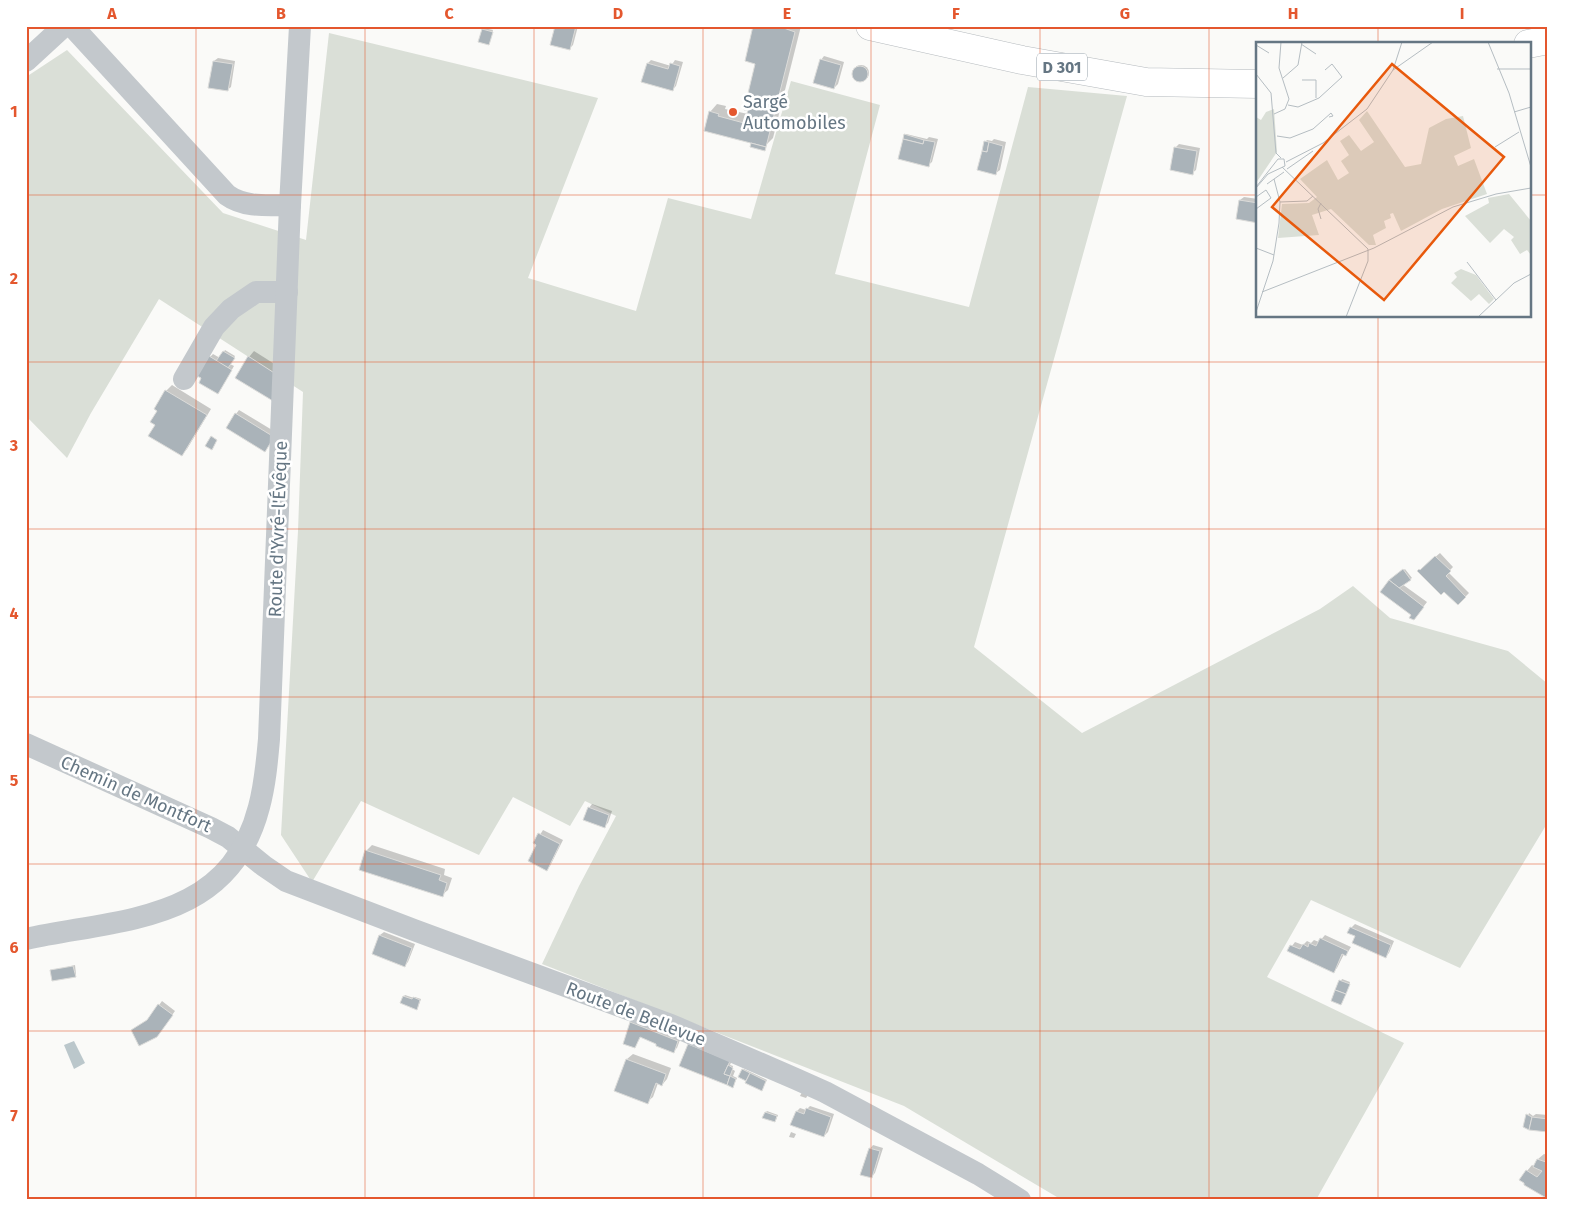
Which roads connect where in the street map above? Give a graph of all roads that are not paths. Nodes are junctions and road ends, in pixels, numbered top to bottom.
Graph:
1 (64, 26) edge
2 (72, 26) edge
3 (300, 26) edge
4 (870, 26) edge
5 (26, 60) edge
6 (1256, 84) edge
7 (290, 205) junction
8 (287, 292) junction
9 (184, 379) dead end
10 (26, 744) edge
11 (243, 849) junction
12 (26, 939) edge
13 (1020, 1200) edge

1 - 5 street
2 - 7 street
3 - 7 street, Route d'Yvré-l'Évêque
4 - 6 main road, D 301
7 - 8 street, Route d'Yvré-l'Évêque
8 - 9 street
8 - 11 street, Route d'Yvré-l'Évêque
10 - 11 street, Chemin de Montfort
11 - 12 street, Route d'Yvré-l'Évêque
11 - 13 street, Route de Bellevue

